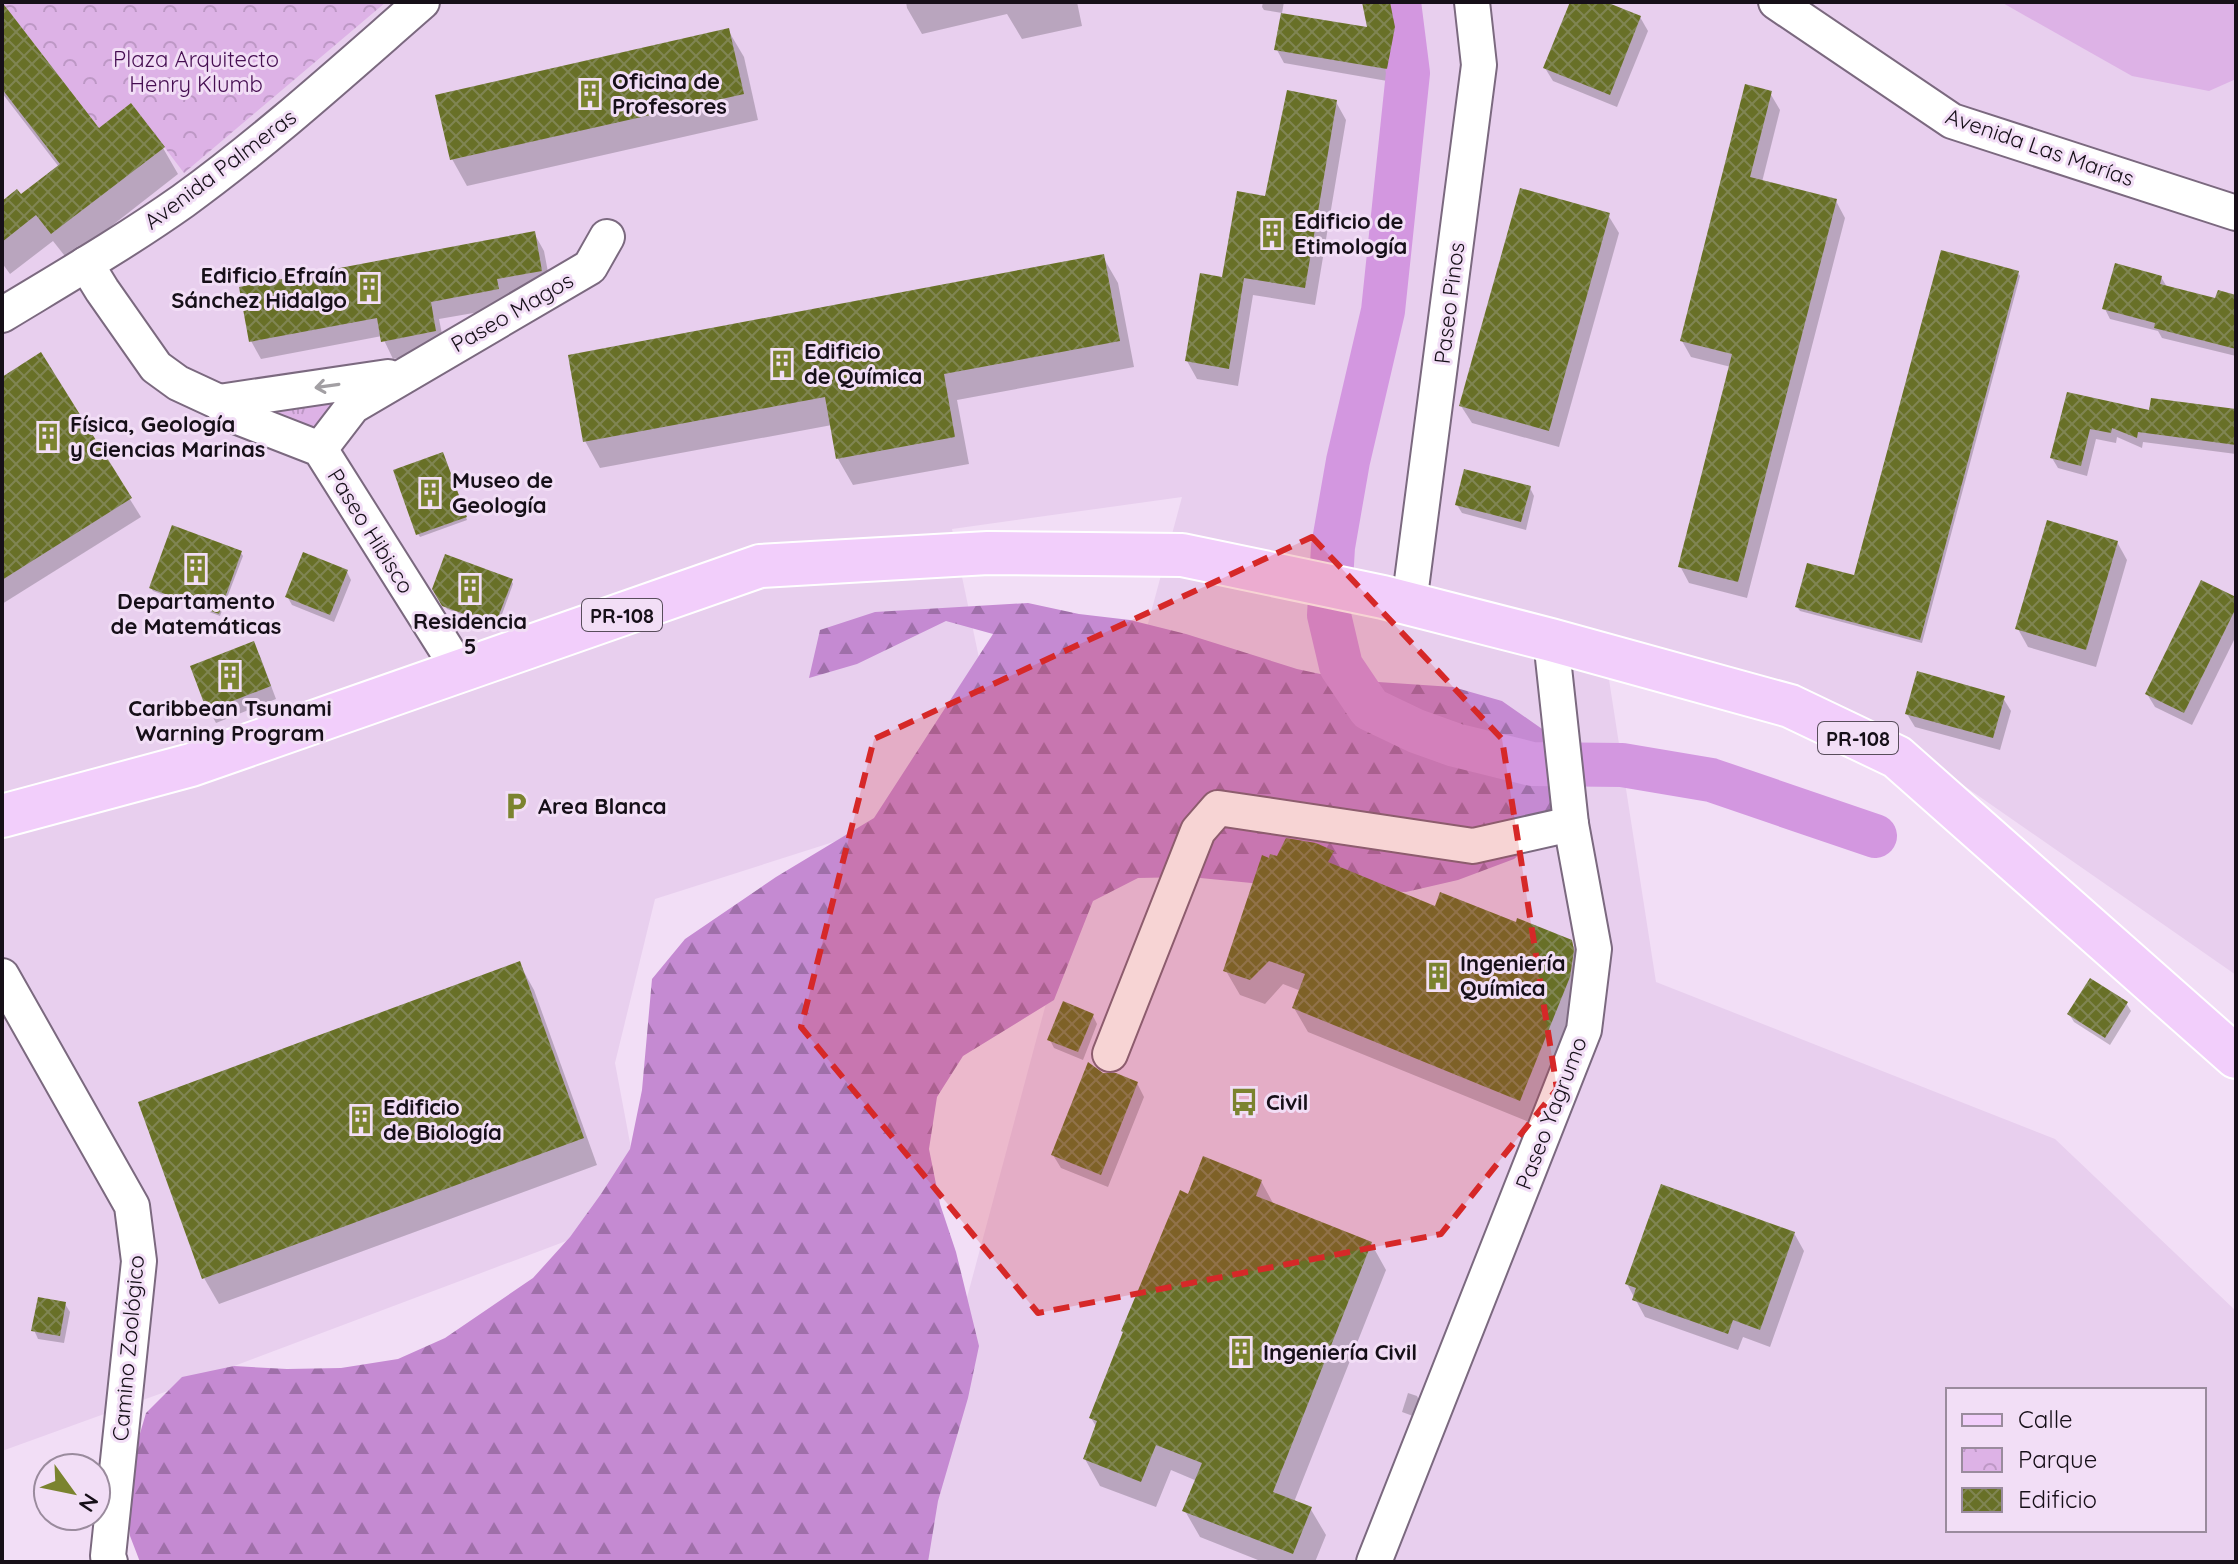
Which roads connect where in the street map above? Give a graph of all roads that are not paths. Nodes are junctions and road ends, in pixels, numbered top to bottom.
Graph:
1 (422, 2) edge
2 (1472, 2) edge
3 (1776, 2) edge
4 (2236, 213) edge
5 (607, 237) dead end
6 (86, 264) junction
7 (2, 315) edge
8 (405, 374) junction
9 (219, 402) junction
10 (320, 449) junction
11 (1396, 601) junction
12 (1551, 640) junction
13 (460, 671) junction
14 (2, 816) edge
15 (1571, 824) junction
16 (2, 976) edge
17 (1110, 1054) dead end
18 (2236, 1057) edge
19 (110, 1562) edge
20 (1374, 1562) edge

1 - 6 street, Avenida Palmeras
2 - 11 street, Paseo Pinos
3 - 4 street, Avenida Las Marías
5 - 8 street, Paseo Magos
6 - 7 street, Avenida Palmeras
6 - 9 street, Paseo Hibisco
8 -> 9 street, Paseo Magos
8 - 10 street, Paseo Magos
9 - 10 street, Paseo Hibisco
10 - 13 street, Paseo Hibisco
11 - 12 main road, PR-108
11 - 13 main road, PR-108
12 - 15 street, Paseo Yagrumo
12 - 18 main road, PR-108
13 - 14 main road, PR-108
15 - 17 street
15 - 20 street, Paseo Yagrumo
16 - 19 street, Camino Zoológico

